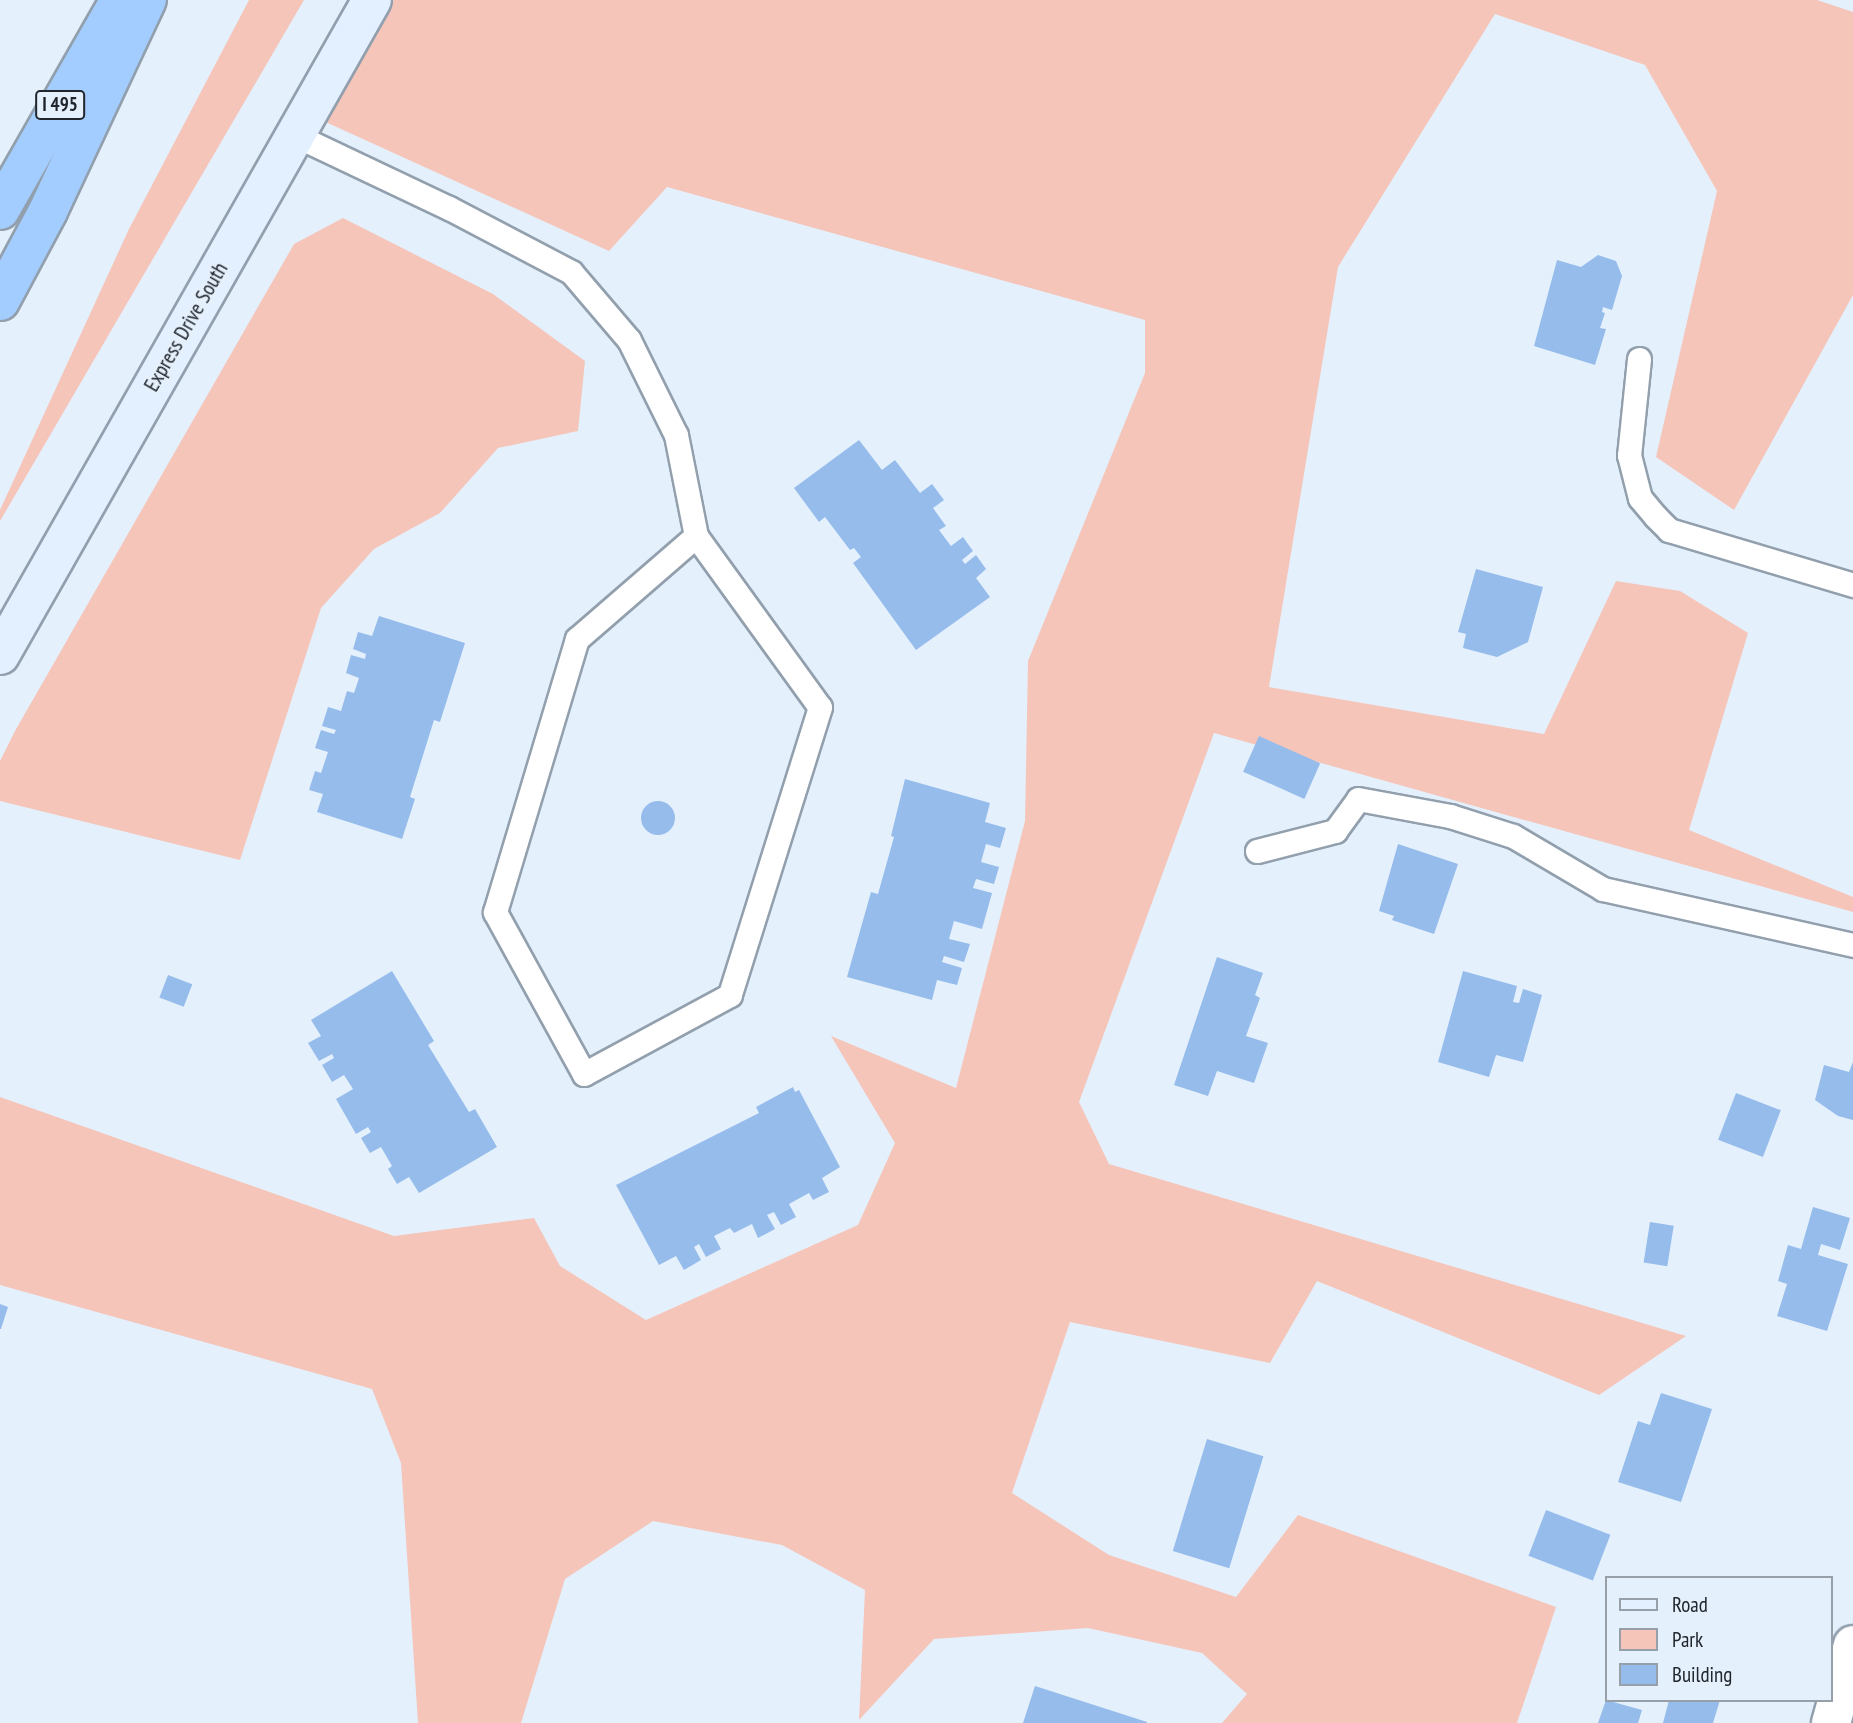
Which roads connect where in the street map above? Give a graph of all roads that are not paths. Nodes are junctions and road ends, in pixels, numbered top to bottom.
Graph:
1 (120, 0) edge
2 (147, 0) edge
3 (372, 0) edge
4 (295, 135) junction
5 (0, 210) edge
6 (0, 300) edge
7 (1639, 359) dead end
8 (696, 536) junction
9 (1853, 585) edge
10 (0, 655) edge
11 (1257, 851) dead end
12 (1853, 946) edge
13 (1853, 1645) edge
14 (1831, 1723) edge

1 - 5 highway, I 495
2 - 6 highway
3 - 4 main road, Express Drive South
4 - 8 lane
4 - 10 main road, Express Drive South
7 - 9 lane
8 - 8 lane
11 - 12 lane
13 - 14 street

